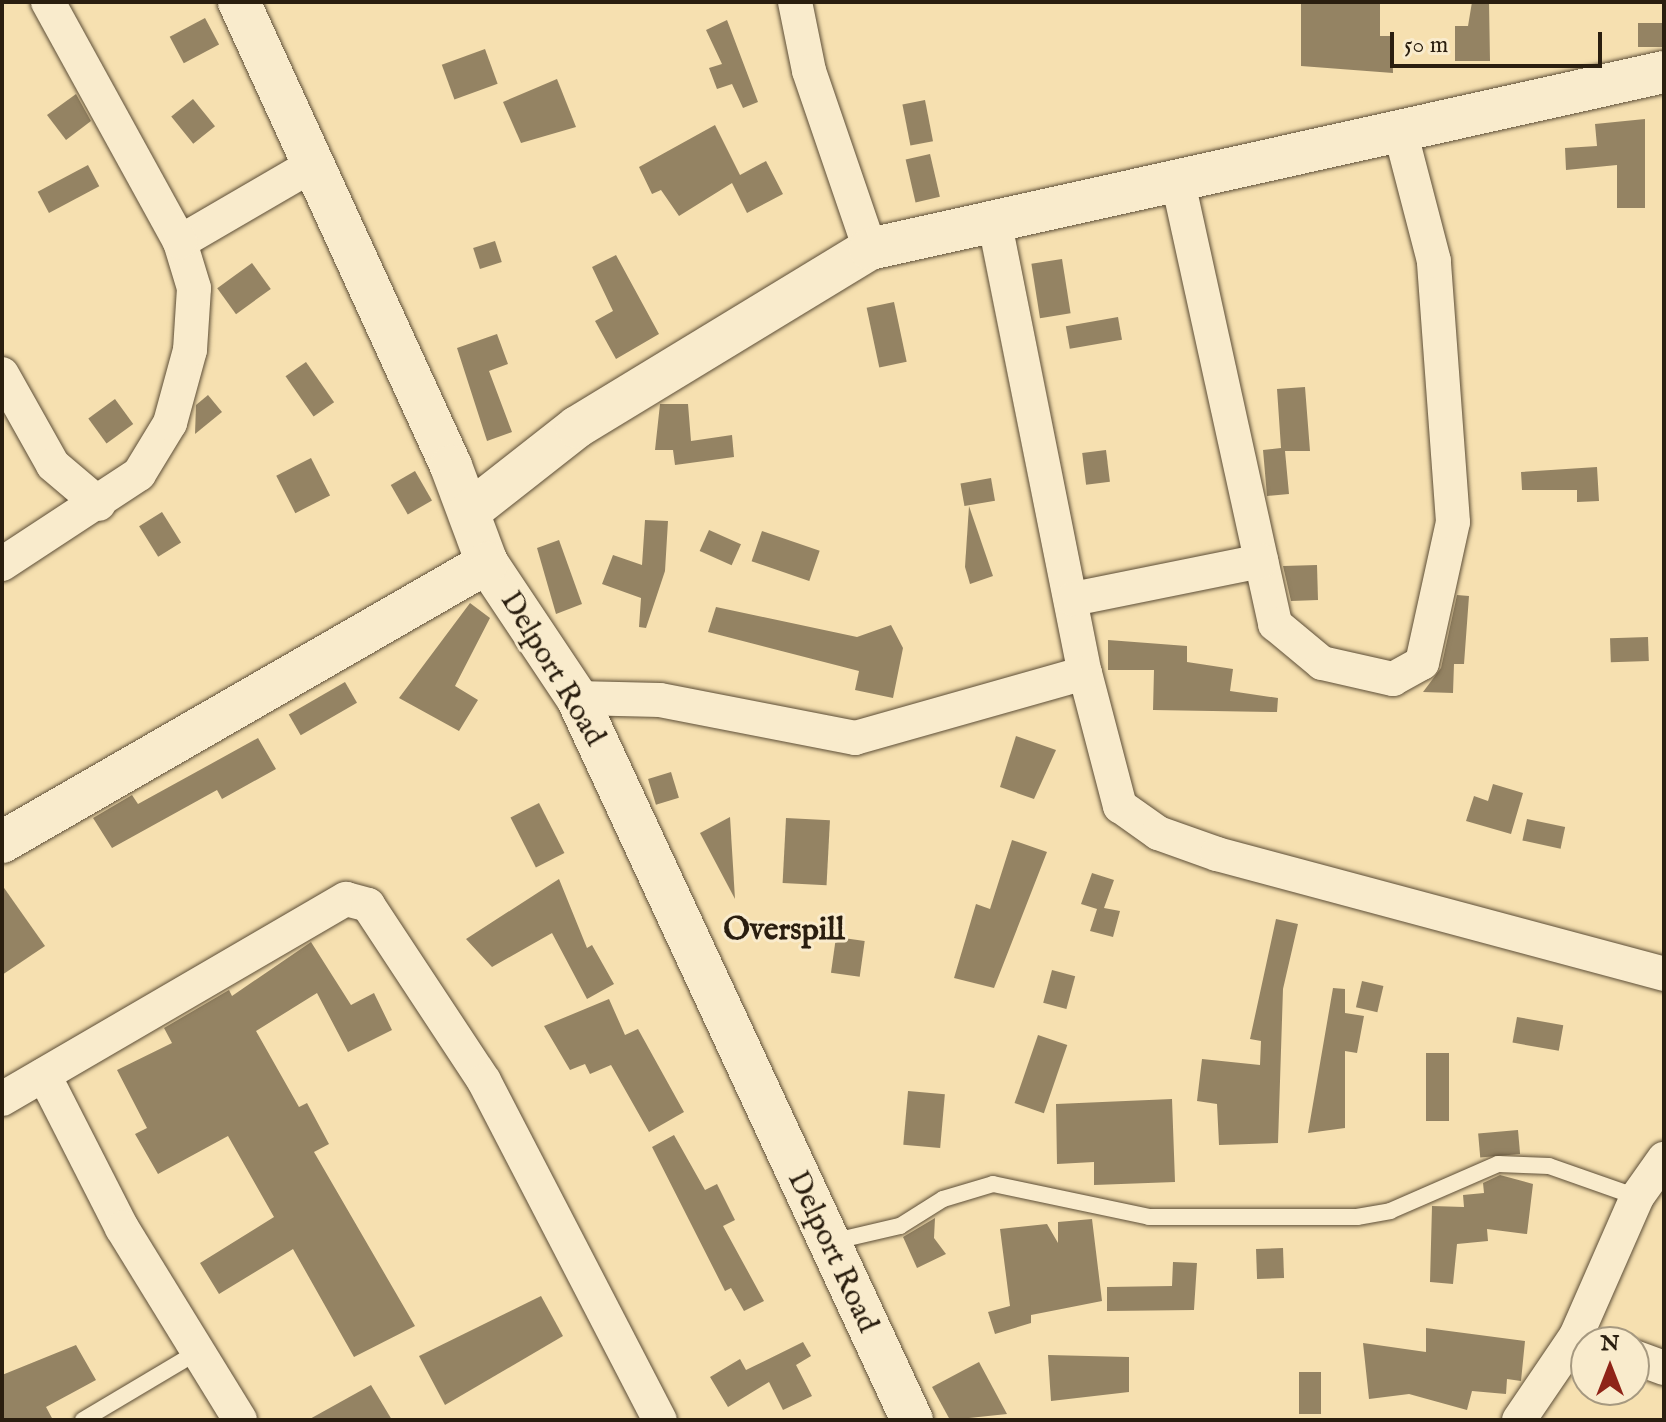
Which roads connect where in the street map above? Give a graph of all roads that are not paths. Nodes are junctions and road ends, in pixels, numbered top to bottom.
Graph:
1 (48, 2) edge
2 (239, 2) edge
3 (795, 2) edge
4 (1664, 72) edge
5 (1399, 127) junction
6 (309, 167) junction
7 (1178, 182) junction
8 (995, 224) junction
9 (180, 242) junction
10 (870, 249) junction
11 (2, 374) edge
12 (99, 504) junction
13 (470, 511) junction
14 (1261, 561) junction
15 (487, 563) junction
16 (2, 564) edge
17 (1073, 599) junction
18 (1085, 673) junction
19 (577, 698) junction
20 (2, 842) edge
21 (1664, 974) edge
22 (44, 1075) junction
23 (2, 1099) edge
24 (1664, 1159) edge
25 (1637, 1197) junction
26 (826, 1243) junction
27 (1588, 1326) edge
28 (199, 1351) junction
29 (1570, 1355) edge
30 (83, 1420) edge
31 (240, 1420) edge
32 (660, 1420) edge
33 (912, 1420) edge
34 (1519, 1420) edge

1 - 9 street
2 - 6 street, Delport Road
3 - 10 street
4 - 5 street
5 - 7 street
5 - 14 street
6 - 9 street
6 - 13 street, Delport Road
7 - 8 street
7 - 14 street
8 - 10 street
8 - 17 street
9 - 12 street
10 - 13 street
11 - 12 street
12 - 16 street
13 - 15 street, Delport Road
14 - 17 street
15 - 19 street, Delport Road
15 - 20 street
17 - 18 street
18 - 19 street
18 - 21 street
19 - 26 street, Delport Road
22 - 23 street
22 - 28 street
22 - 32 street
24 - 25 street
25 - 26 lane
25 - 27 street
26 - 33 street, Delport Road
28 - 30 lane
28 - 31 street
29 - 34 street

